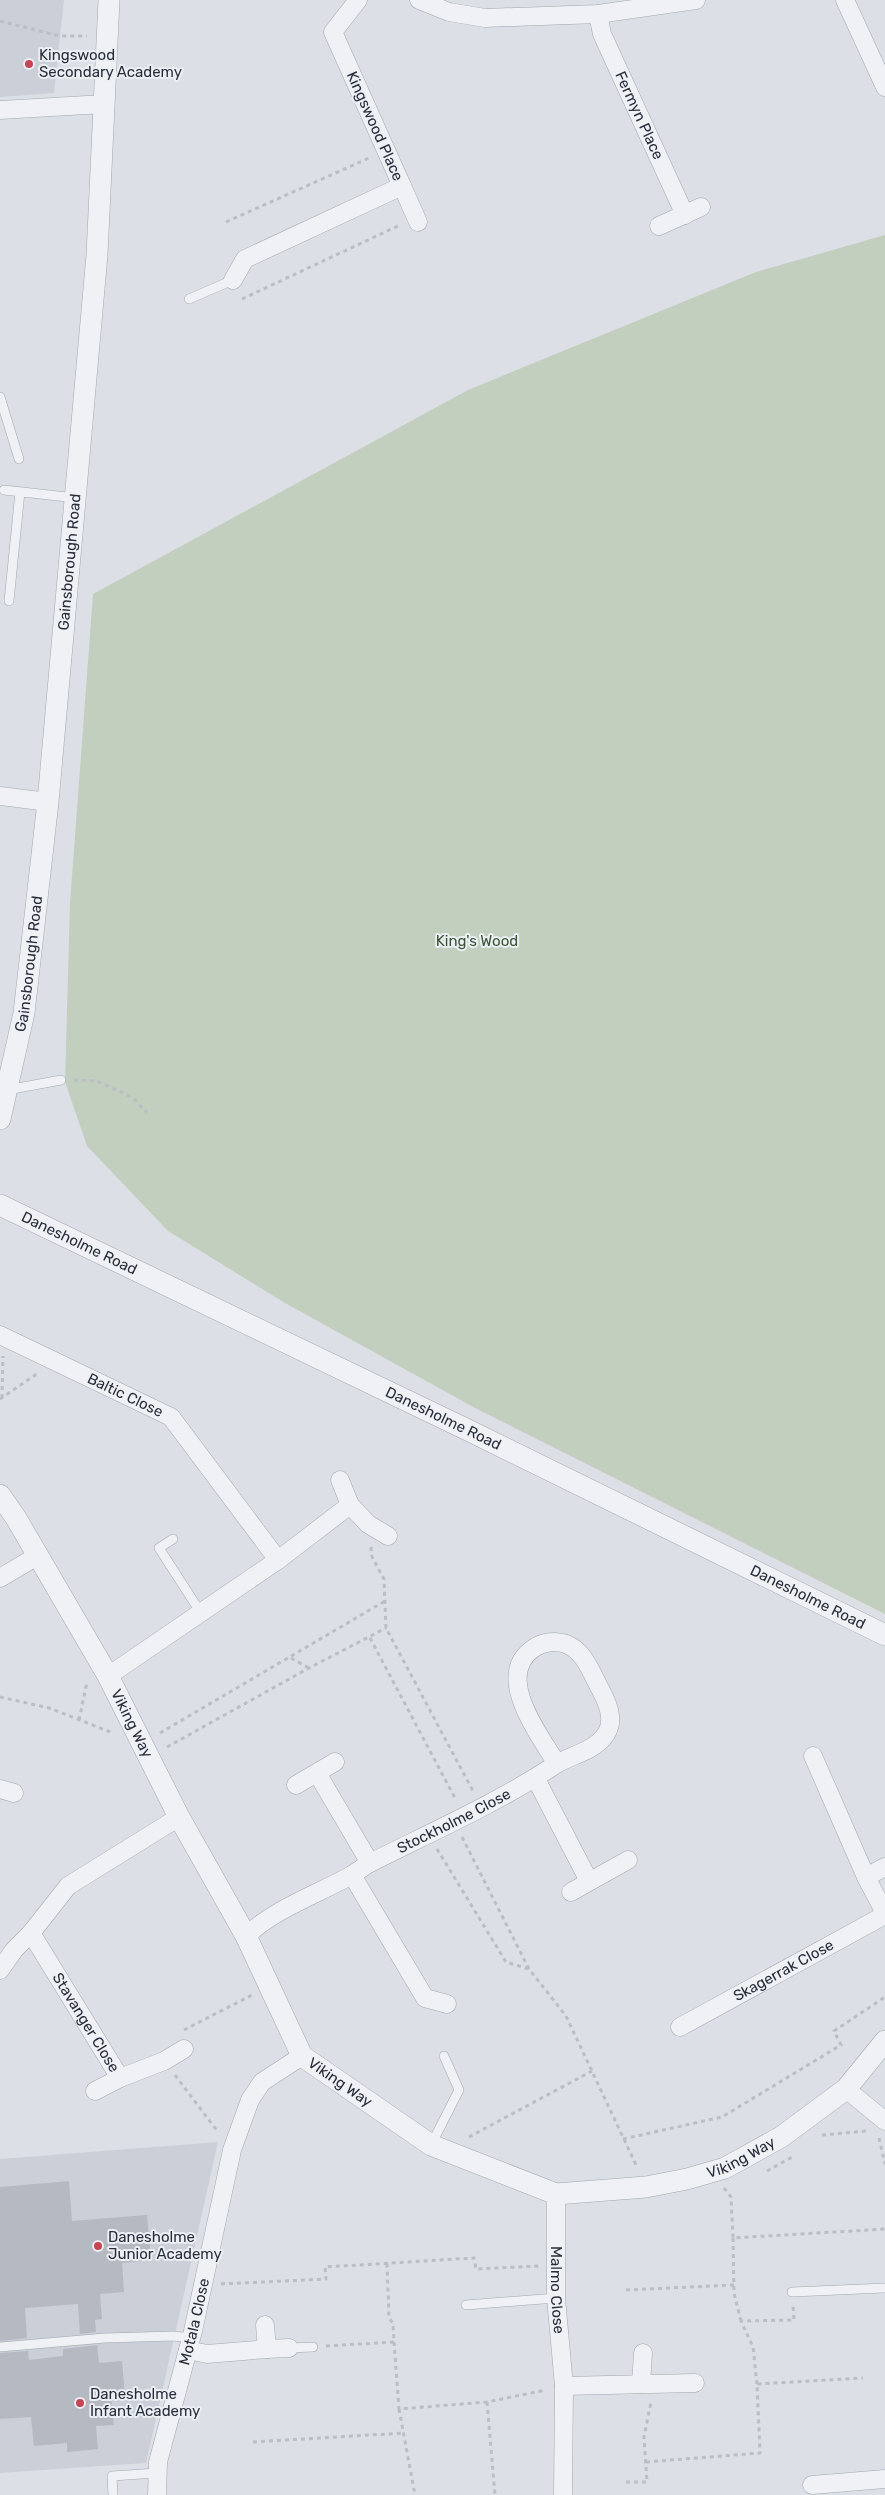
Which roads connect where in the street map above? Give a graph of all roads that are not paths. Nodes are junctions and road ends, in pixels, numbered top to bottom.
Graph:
1 (109, 0) edge
2 (358, 0) edge
3 (419, 0) edge
4 (696, 0) edge
5 (845, 0) edge
6 (671, 2) edge
7 (598, 14) junction
8 (885, 87) edge
9 (104, 104) junction
10 (0, 110) edge
11 (402, 186) junction
12 (701, 207) dead end
13 (685, 215) junction
14 (418, 219) road end
15 (659, 226) dead end
16 (233, 280) joint
17 (189, 300) dead end
18 (0, 397) edge
19 (19, 459) dead end
20 (4, 490) dead end
21 (20, 492) junction
22 (76, 498) junction
23 (9, 601) dead end
24 (0, 796) edge
25 (48, 802) junction
26 (61, 1080) road end
27 (7, 1090) junction
28 (0, 1118) edge
29 (0, 1205) edge
30 (4, 1337) edge
31 (340, 1480) dead end
32 (0, 1496) edge
33 (350, 1505) junction
34 (388, 1536) dead end
35 (173, 1539) dead end
36 (37, 1556) junction
37 (278, 1560) junction
38 (0, 1578) edge
39 (201, 1613) junction
40 (885, 1635) edge
41 (108, 1676) junction
42 (813, 1756) dead end
43 (335, 1762) dead end
44 (556, 1764) junction
45 (316, 1773) junction
46 (536, 1779) junction
47 (296, 1784) dead end
48 (179, 1817) junction
49 (628, 1860) dead end
50 (370, 1863) junction
51 (885, 1867) edge
52 (352, 1875) junction
53 (866, 1877) junction
54 (589, 1882) junction
55 (571, 1892) dead end
56 (885, 1914) edge
57 (31, 1933) junction
58 (246, 1936) junction
59 (0, 1970) edge
60 (447, 2004) dead end
61 (680, 2027) dead end
62 (885, 2041) edge
63 (184, 2049) road end
64 (302, 2056) junction
65 (444, 2056) dead end
66 (120, 2078) junction
67 (846, 2089) junction
68 (95, 2091) dead end
69 (881, 2126) edge
70 (431, 2145) junction
71 (556, 2194) junction
72 (885, 2288) edge
73 (792, 2292) road end
74 (556, 2298) junction
75 (466, 2305) dead end
76 (265, 2325) dead end
77 (189, 2344) junction
78 (0, 2347) edge
79 (313, 2347) road end
80 (289, 2348) joint
81 (267, 2350) junction
82 (643, 2353) dead end
83 (695, 2383) dead end
84 (646, 2384) junction
85 (564, 2386) junction
86 (157, 2473) junction
87 (885, 2480) edge
88 (812, 2485) dead end
89 (112, 2495) edge
90 (157, 2495) edge
91 (563, 2495) edge

1 - 9 street, Gainsborough Road
2 - 11 street, Kingswood Place
3 - 7 street
4 - 6 street
5 - 8 street
6 - 7 street
7 - 13 street, Fermyn Place
9 - 10 street
9 - 22 street, Gainsborough Road
11 - 14 street
11 - 16 street, Kingswood Place
12 - 13 street
13 - 15 street
16 - 17 lane
18 - 19 lane
20 - 21 lane
21 - 22 lane
21 - 23 lane
22 - 25 street, Gainsborough Road
24 - 25 street
25 - 27 street, Gainsborough Road
26 - 27 lane
27 - 28 street, Gainsborough Road
29 - 40 street, Danesholme Road
30 - 37 street, Baltic Close
31 - 33 street
32 - 36 street, Viking Way
33 - 34 street
33 - 37 street
35 - 39 lane
36 - 38 street
36 - 41 street, Viking Way
37 - 39 street
39 - 41 street
41 - 48 street, Viking Way
42 - 53 street, Skagerrak Close
43 - 45 street
44 - 44 street, Stockholme Close
44 - 46 street, Stockholme Close
45 - 47 street
45 - 50 street
46 - 50 street, Stockholme Close
46 - 54 street
48 - 57 street
48 - 58 street, Viking Way
49 - 54 street
50 - 52 street, Stockholme Close
51 - 53 street
52 - 58 street, Stockholme Close
52 - 60 street
53 - 56 street, Skagerrak Close
54 - 55 street
56 - 61 street, Skagerrak Close
57 - 59 street
57 - 66 street, Stavanger Close
58 - 64 street, Viking Way
62 - 67 street, Viking Way
63 - 66 street, Stavanger Close
64 - 70 street, Viking Way
64 - 77 street, Motala Close
65 - 70 lane
66 - 68 street
67 - 69 street
67 - 71 street, Viking Way
70 - 71 street, Viking Way
71 - 74 street, Malmo Close
72 - 73 lane
74 - 75 lane
74 - 85 street, Malmo Close
76 - 81 street
77 - 78 lane
77 - 81 street
77 - 86 street, Motala Close
79 - 80 lane
80 - 81 street
82 - 84 street
83 - 84 street
84 - 85 street
85 - 91 street, Malmo Close
86 - 89 lane
86 - 90 street, Motala Close
87 - 88 street

